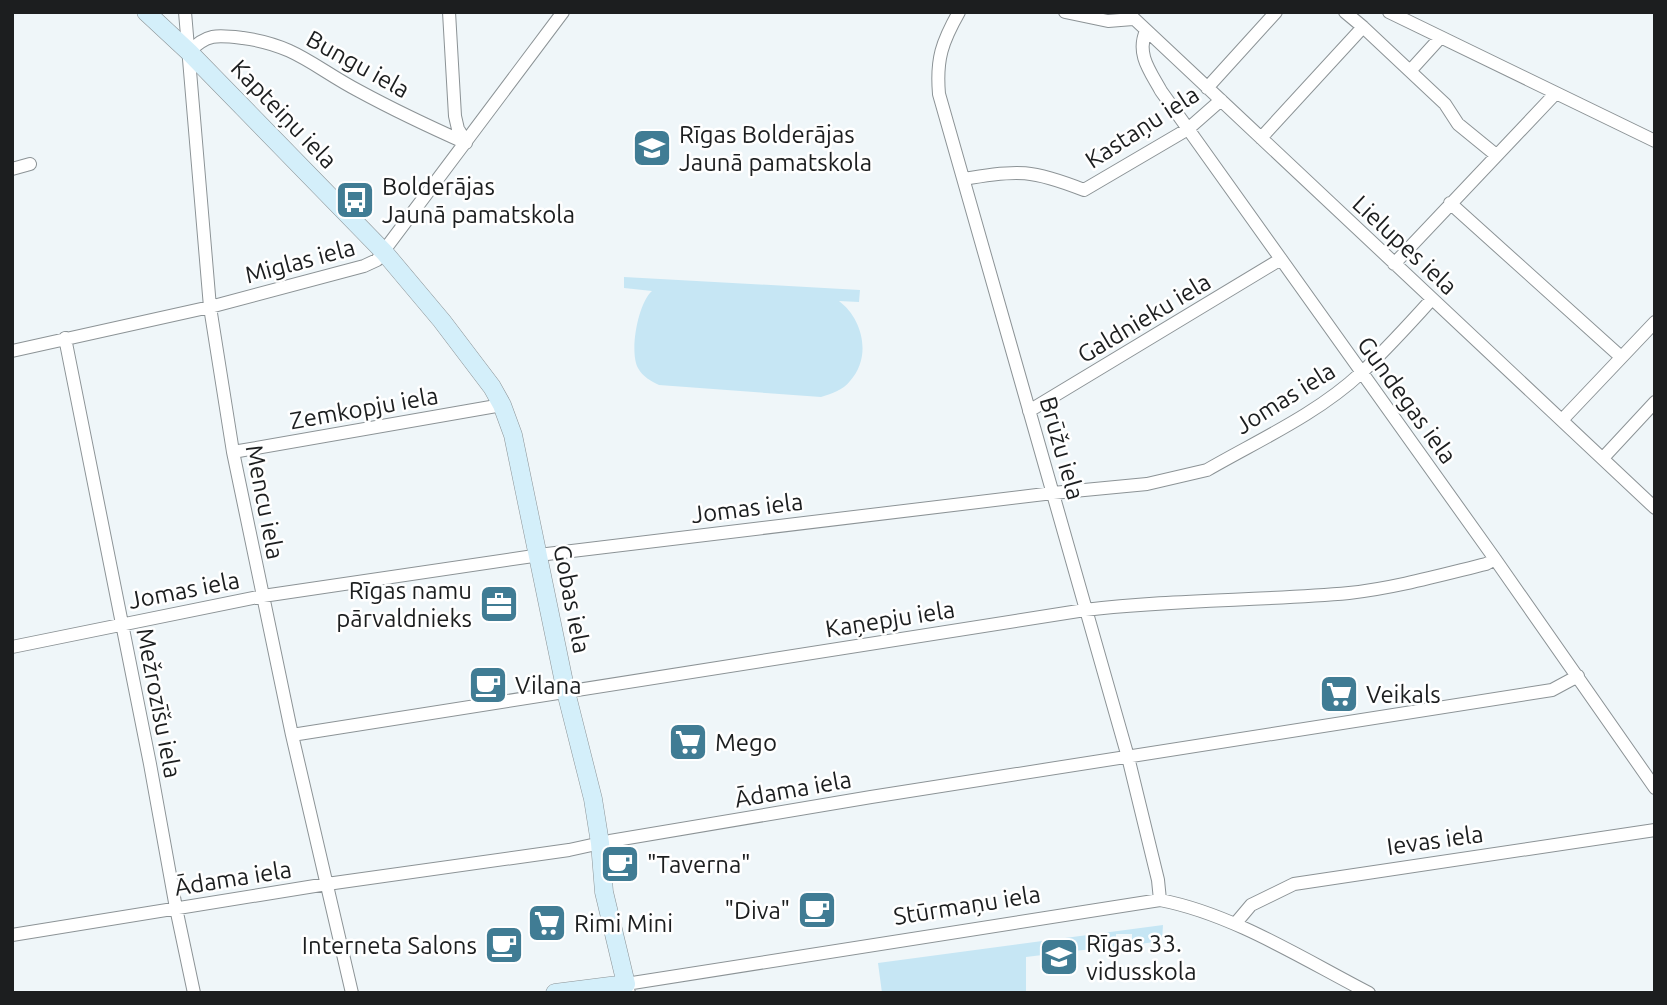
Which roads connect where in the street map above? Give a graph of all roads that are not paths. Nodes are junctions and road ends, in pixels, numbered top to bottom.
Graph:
1 (146, 12) edge
2 (185, 12) edge
3 (449, 12) edge
4 (563, 12) edge
5 (959, 12) edge
6 (1065, 12) edge
7 (1276, 12) edge
8 (1345, 12) edge
9 (1389, 12) edge
10 (1130, 16) edge
11 (1363, 27) junction
12 (1146, 32) junction
13 (1440, 38) junction
14 (190, 52) junction
15 (1410, 71) junction
16 (1207, 88) junction
17 (1555, 94) junction
18 (1222, 100) junction
19 (1188, 129) junction
20 (1261, 138) junction
21 (1655, 141) edge
22 (466, 142) junction
23 (1496, 155) junction
24 (30, 164) dead end
25 (12, 169) edge
26 (964, 179) junction
27 (1450, 203) junction
28 (384, 252) junction
29 (1281, 259) junction
30 (1394, 264) junction
31 (1432, 299) junction
32 (210, 307) junction
33 (1655, 322) edge
34 (65, 338) junction
35 (12, 352) edge
36 (1620, 357) junction
37 (1361, 373) junction
38 (1655, 402) edge
39 (502, 405) junction
40 (1029, 411) junction
41 (1562, 420) junction
42 (233, 452) junction
43 (1602, 457) junction
44 (1053, 493) junction
45 (1655, 508) edge
46 (538, 555) junction
47 (1496, 559) junction
48 (262, 596) junction
49 (1085, 610) junction
50 (122, 624) junction
51 (12, 647) edge
52 (1578, 676) junction
53 (566, 692) junction
54 (292, 735) junction
55 (1128, 757) junction
56 (1655, 788) edge
57 (1655, 830) edge
58 (600, 843) junction
59 (327, 884) junction
60 (1160, 900) junction
61 (176, 908) junction
62 (1235, 924) junction
63 (12, 934) edge
64 (627, 988) edge
65 (194, 993) edge
66 (352, 993) edge
67 (555, 993) edge
68 (1368, 993) edge

1 - 14 street, Kapteiņu iela
2 - 14 street, Mencu iela
3 - 22 street
4 - 22 street, Miglas iela
5 - 26 street, Brūžu iela
6 - 10 street
7 - 16 street
8 - 11 street
9 - 13 street
10 - 12 street, Lielupes iela
11 - 15 street
11 - 20 street
12 - 16 street, Lielupes iela
12 - 19 street, Gundegas iela
13 - 15 street
13 - 17 street
14 - 22 street, Bungu iela
14 - 28 street, Kapteiņu iela
14 - 32 street, Mencu iela
15 - 23 street
16 - 18 street, Lielupes iela
17 - 21 street
17 - 23 street
18 - 19 street, Kastaņu iela
18 - 20 street, Lielupes iela
19 - 26 street, Kastaņu iela
19 - 29 street, Gundegas iela
20 - 30 street, Lielupes iela
22 - 28 street, Miglas iela
23 - 27 street
24 - 25 street
26 - 40 street, Brūžu iela
27 - 30 street
27 - 36 street
28 - 32 street, Miglas iela
28 - 39 street, Gobas iela
29 - 37 street, Gundegas iela
29 - 40 street, Galdnieku iela
30 - 31 street, Lielupes iela
31 - 37 street, Jomas iela
31 - 41 street, Lielupes iela
32 - 34 street, Miglas iela
32 - 42 street, Mencu iela
33 - 36 street
34 - 35 street, Miglas iela
34 - 50 street, Mežrozīšu iela
36 - 41 street
37 - 44 street, Jomas iela
37 - 47 street, Gundegas iela
38 - 43 street
39 - 42 street, Zemkopju iela
39 - 46 street, Gobas iela
40 - 44 street, Brūžu iela
41 - 43 street, Lielupes iela
42 - 48 street, Mencu iela
43 - 45 street, Lielupes iela
44 - 46 street, Jomas iela
44 - 49 street, Brūžu iela
46 - 48 street, Jomas iela
46 - 53 street, Gobas iela
47 - 49 street, Kaņepju iela
47 - 52 street, Gundegas iela
48 - 50 street, Jomas iela
48 - 54 street, Mencu iela
49 - 53 street, Kaņepju iela
49 - 55 street, Brūžu iela
50 - 51 street, Jomas iela
50 - 61 street, Mežrozīšu iela
52 - 55 street, Ādama iela
52 - 56 street, Gundegas iela
53 - 54 street, Kaņepju iela
53 - 58 street, Gobas iela
54 - 59 street, Mencu iela
55 - 58 street, Ādama iela
55 - 60 street, Brūžu iela
57 - 62 street, Ievas iela
58 - 59 street, Ādama iela
58 - 64 street, Gobas iela
59 - 61 street, Ādama iela
59 - 66 street, Mencu iela
60 - 62 street, Stūrmaņu iela
60 - 64 street, Stūrmaņu iela
61 - 63 street, Ādama iela
61 - 65 street, Mežrozīšu iela
62 - 68 street, Stūrmaņu iela
64 - 67 street, Stūrmaņu iela

